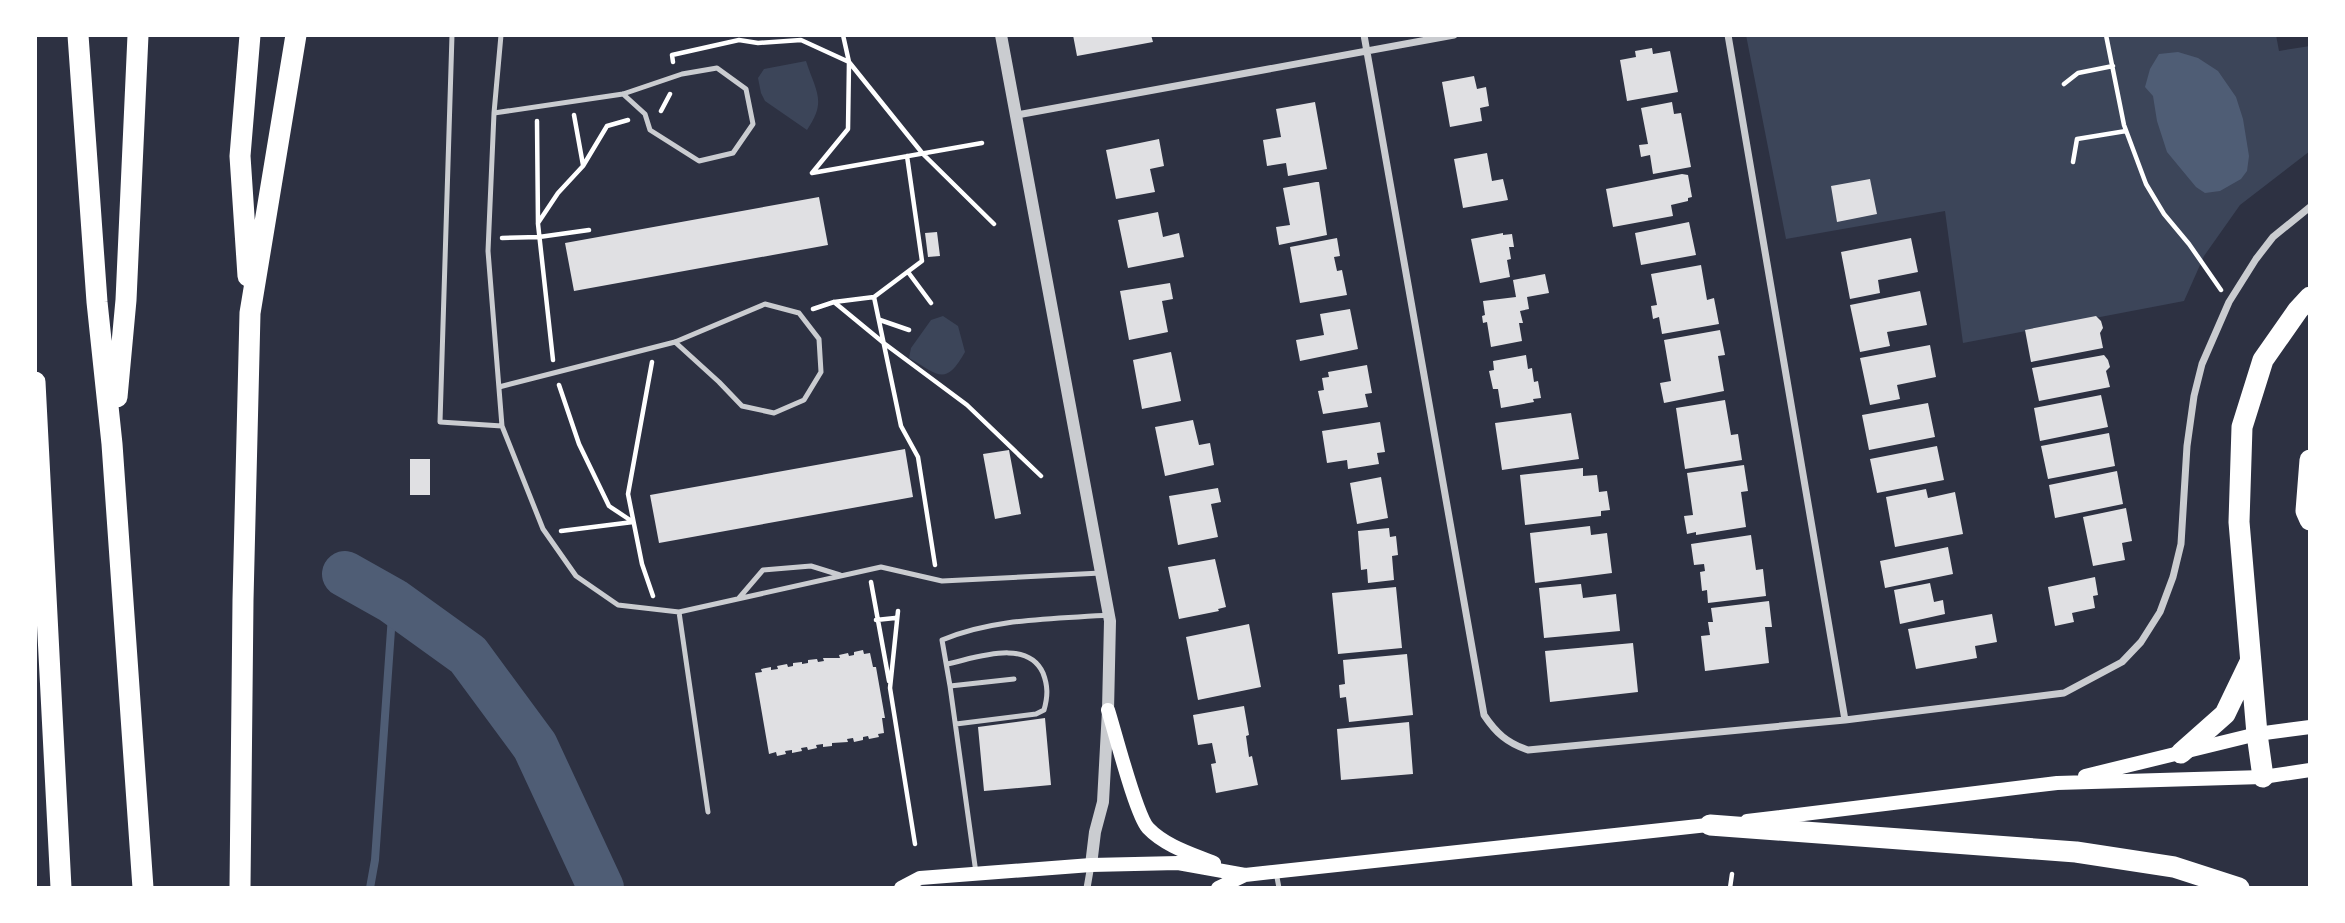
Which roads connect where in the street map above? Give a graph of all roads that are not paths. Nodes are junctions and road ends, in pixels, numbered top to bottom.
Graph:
1 (78, 35) edge
2 (138, 35) edge
3 (250, 35) edge
4 (296, 35) edge
5 (452, 35) edge
6 (501, 35) edge
7 (1000, 35) edge
8 (1364, 35) edge
9 (1454, 35) edge
10 (1728, 35) edge
11 (1367, 50) junction
12 (623, 94) junction
13 (494, 113) junction
14 (1017, 115) junction
15 (2310, 206) edge
16 (2310, 297) edge
17 (250, 313) junction
18 (675, 342) junction
19 (35, 382) edge
20 (499, 387) junction
21 (502, 426) junction
22 (112, 444) junction
23 (2310, 460) edge
24 (2310, 520) edge
25 (1101, 573) junction
26 (841, 576) junction
27 (739, 598) junction
28 (679, 612) junction
29 (1109, 615) junction
30 (2251, 660) junction
31 (947, 664) junction
32 (1014, 679) dead end
33 (950, 686) junction
34 (1108, 710) junction
35 (1844, 720) junction
36 (956, 724) junction
37 (2310, 727) edge
38 (2257, 734) junction
39 (2181, 753) junction
40 (2310, 770) edge
41 (2263, 777) junction
42 (2057, 783) junction
43 (708, 813) dead end
44 (1710, 825) junction
45 (1091, 865) junction
46 (1276, 872) junction
47 (976, 873) junction
48 (1245, 875) junction
49 (61, 888) edge
50 (142, 888) edge
51 (240, 888) edge
52 (901, 888) edge
53 (1087, 888) edge
54 (1219, 888) edge
55 (1279, 888) edge
56 (2239, 888) edge

1 - 22 highway
2 - 22 highway
3 - 17 highway
4 - 17 highway
5 - 21 lane
6 - 13 lane
7 - 14 street
8 - 11 street
9 - 11 street
10 - 35 street
11 - 14 street
11 - 35 street
12 - 12 lane
12 - 13 lane
13 - 20 lane
14 - 25 street
15 - 35 street
16 - 30 highway
17 - 51 highway
18 - 18 lane
18 - 20 lane
19 - 49 highway
20 - 21 lane
21 - 28 lane
22 - 50 highway
23 - 24 highway
25 - 26 lane
25 - 29 street
26 - 27 lane
26 - 27 lane
27 - 28 lane
28 - 43 lane
29 - 31 lane
29 - 34 street
30 - 38 highway
30 - 39 highway
31 - 33 lane
31 - 36 lane
32 - 33 lane
33 - 36 lane
34 - 45 street
34 - 48 main road
36 - 47 lane
37 - 38 main road
38 - 39 main road
38 - 41 highway
39 - 42 main road
40 - 41 main road
41 - 42 main road
42 - 44 main road
44 - 46 main road
44 - 56 highway
45 - 47 main road
45 - 48 main road
45 - 53 street
46 - 48 main road
46 - 55 lane
47 - 52 main road
48 - 54 main road

